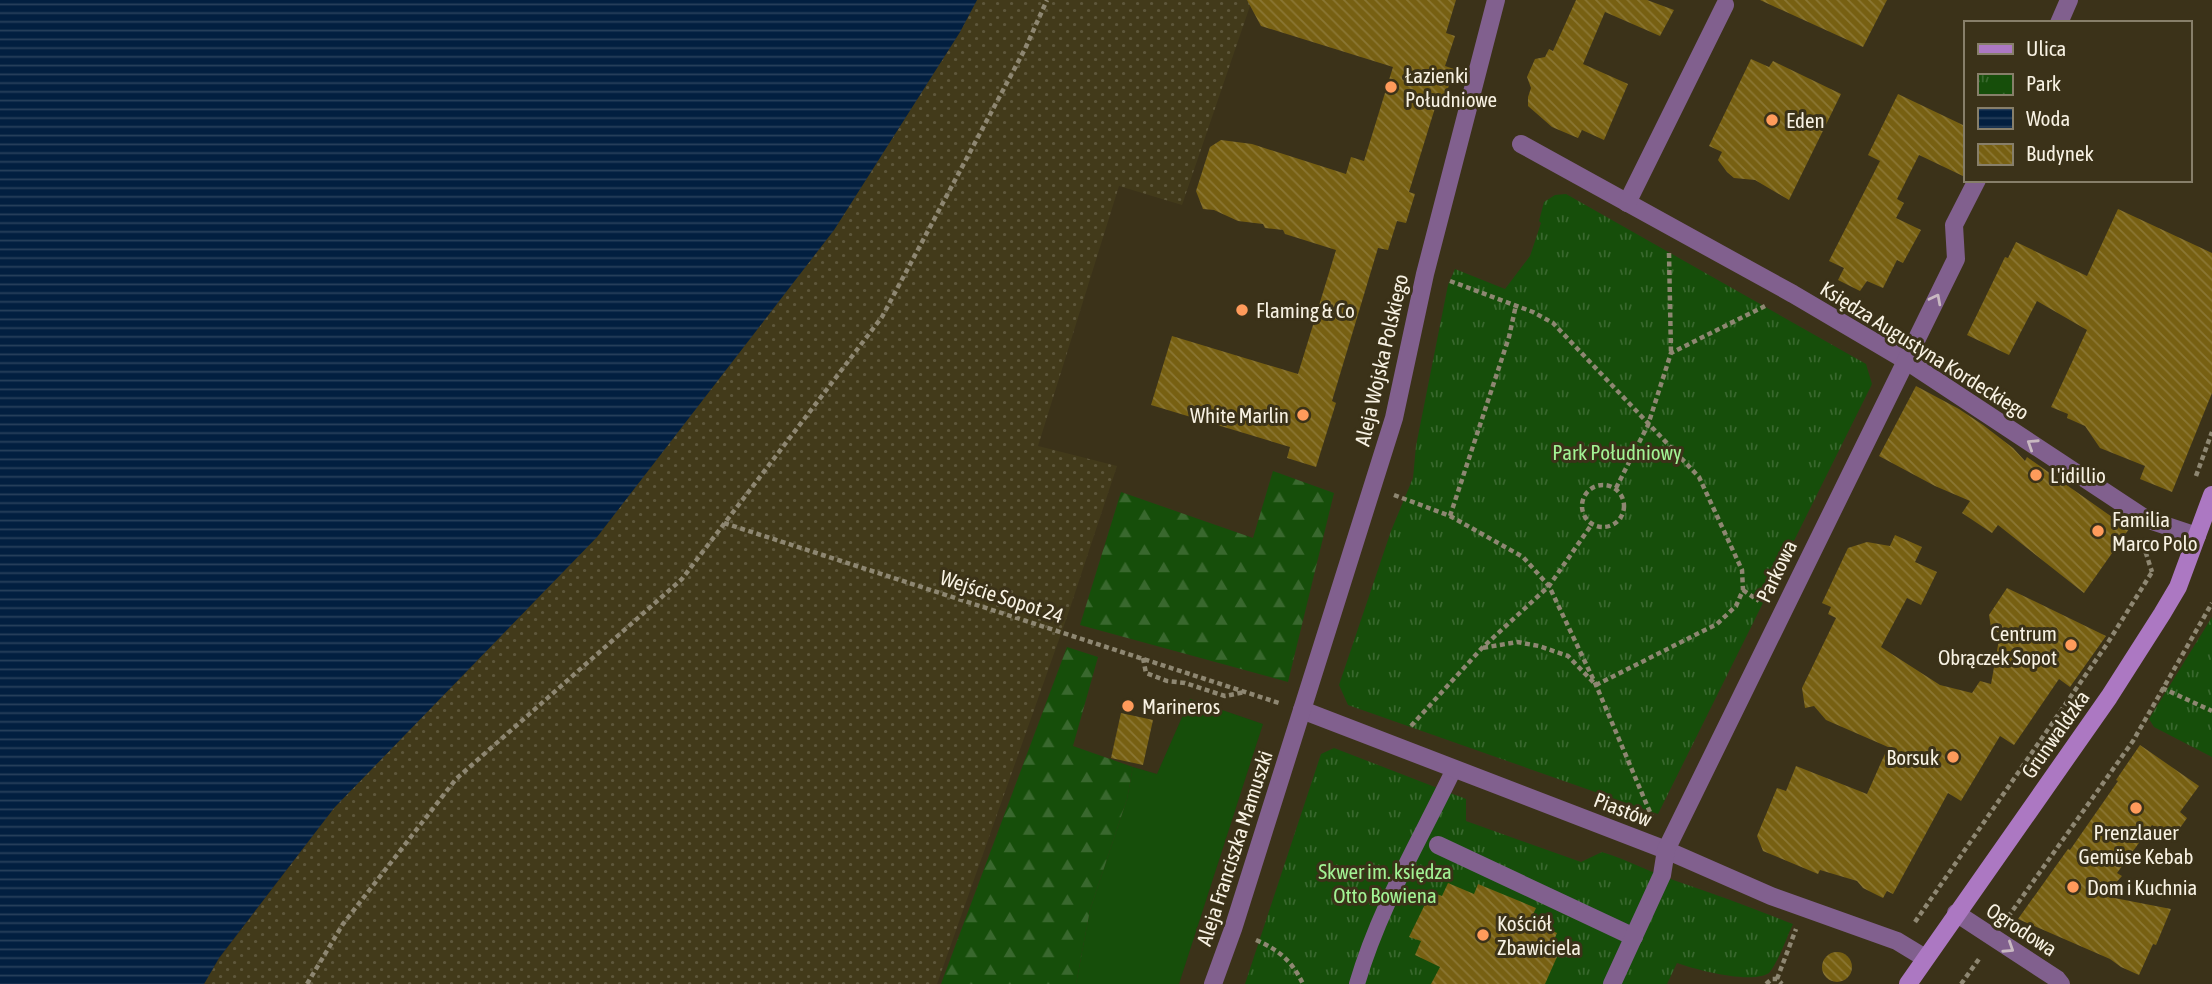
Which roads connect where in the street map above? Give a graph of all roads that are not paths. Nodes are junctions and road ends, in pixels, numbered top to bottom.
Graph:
1 (1496, 0) edge
2 (2070, 0) edge
3 (1725, 5) dead end
4 (2060, 21) edge
5 (1521, 144) dead end
6 (1975, 182) edge
7 (1627, 203) junction
8 (1905, 360) junction
9 (2212, 495) edge
10 (2204, 537) edge
11 (1299, 718) junction
12 (1454, 769) junction
13 (1438, 845) dead end
14 (1666, 850) junction
15 (1956, 913) junction
16 (1634, 937) junction
17 (1925, 958) junction
18 (1213, 984) edge
19 (1357, 984) edge
20 (1612, 984) edge
21 (1908, 984) edge
22 (2061, 984) edge

1 - 11 street, Aleja Wojska Polskiego
2 - 4 street
3 - 7 street
5 - 7 street, Księdza Augustyna Kordeckiego
8 -> 6 street, Parkowa
7 - 8 street, Księdza Augustyna Kordeckiego
10 -> 8 street, Księdza Augustyna Kordeckiego
8 - 14 street, Parkowa
9 - 10 street, Grunwaldzka
10 - 15 street, Grunwaldzka
11 - 12 street, Piastów
11 - 18 street, Aleja Franciszka Mamuszki
12 - 14 street, Piastów
12 - 19 lane
13 - 16 street
14 - 16 street, Parkowa
14 - 17 street, Piastów
15 - 17 street, Grunwaldzka
15 -> 22 street, Ogrodowa
16 - 20 street, Parkowa
17 - 21 street, Grunwaldzka

